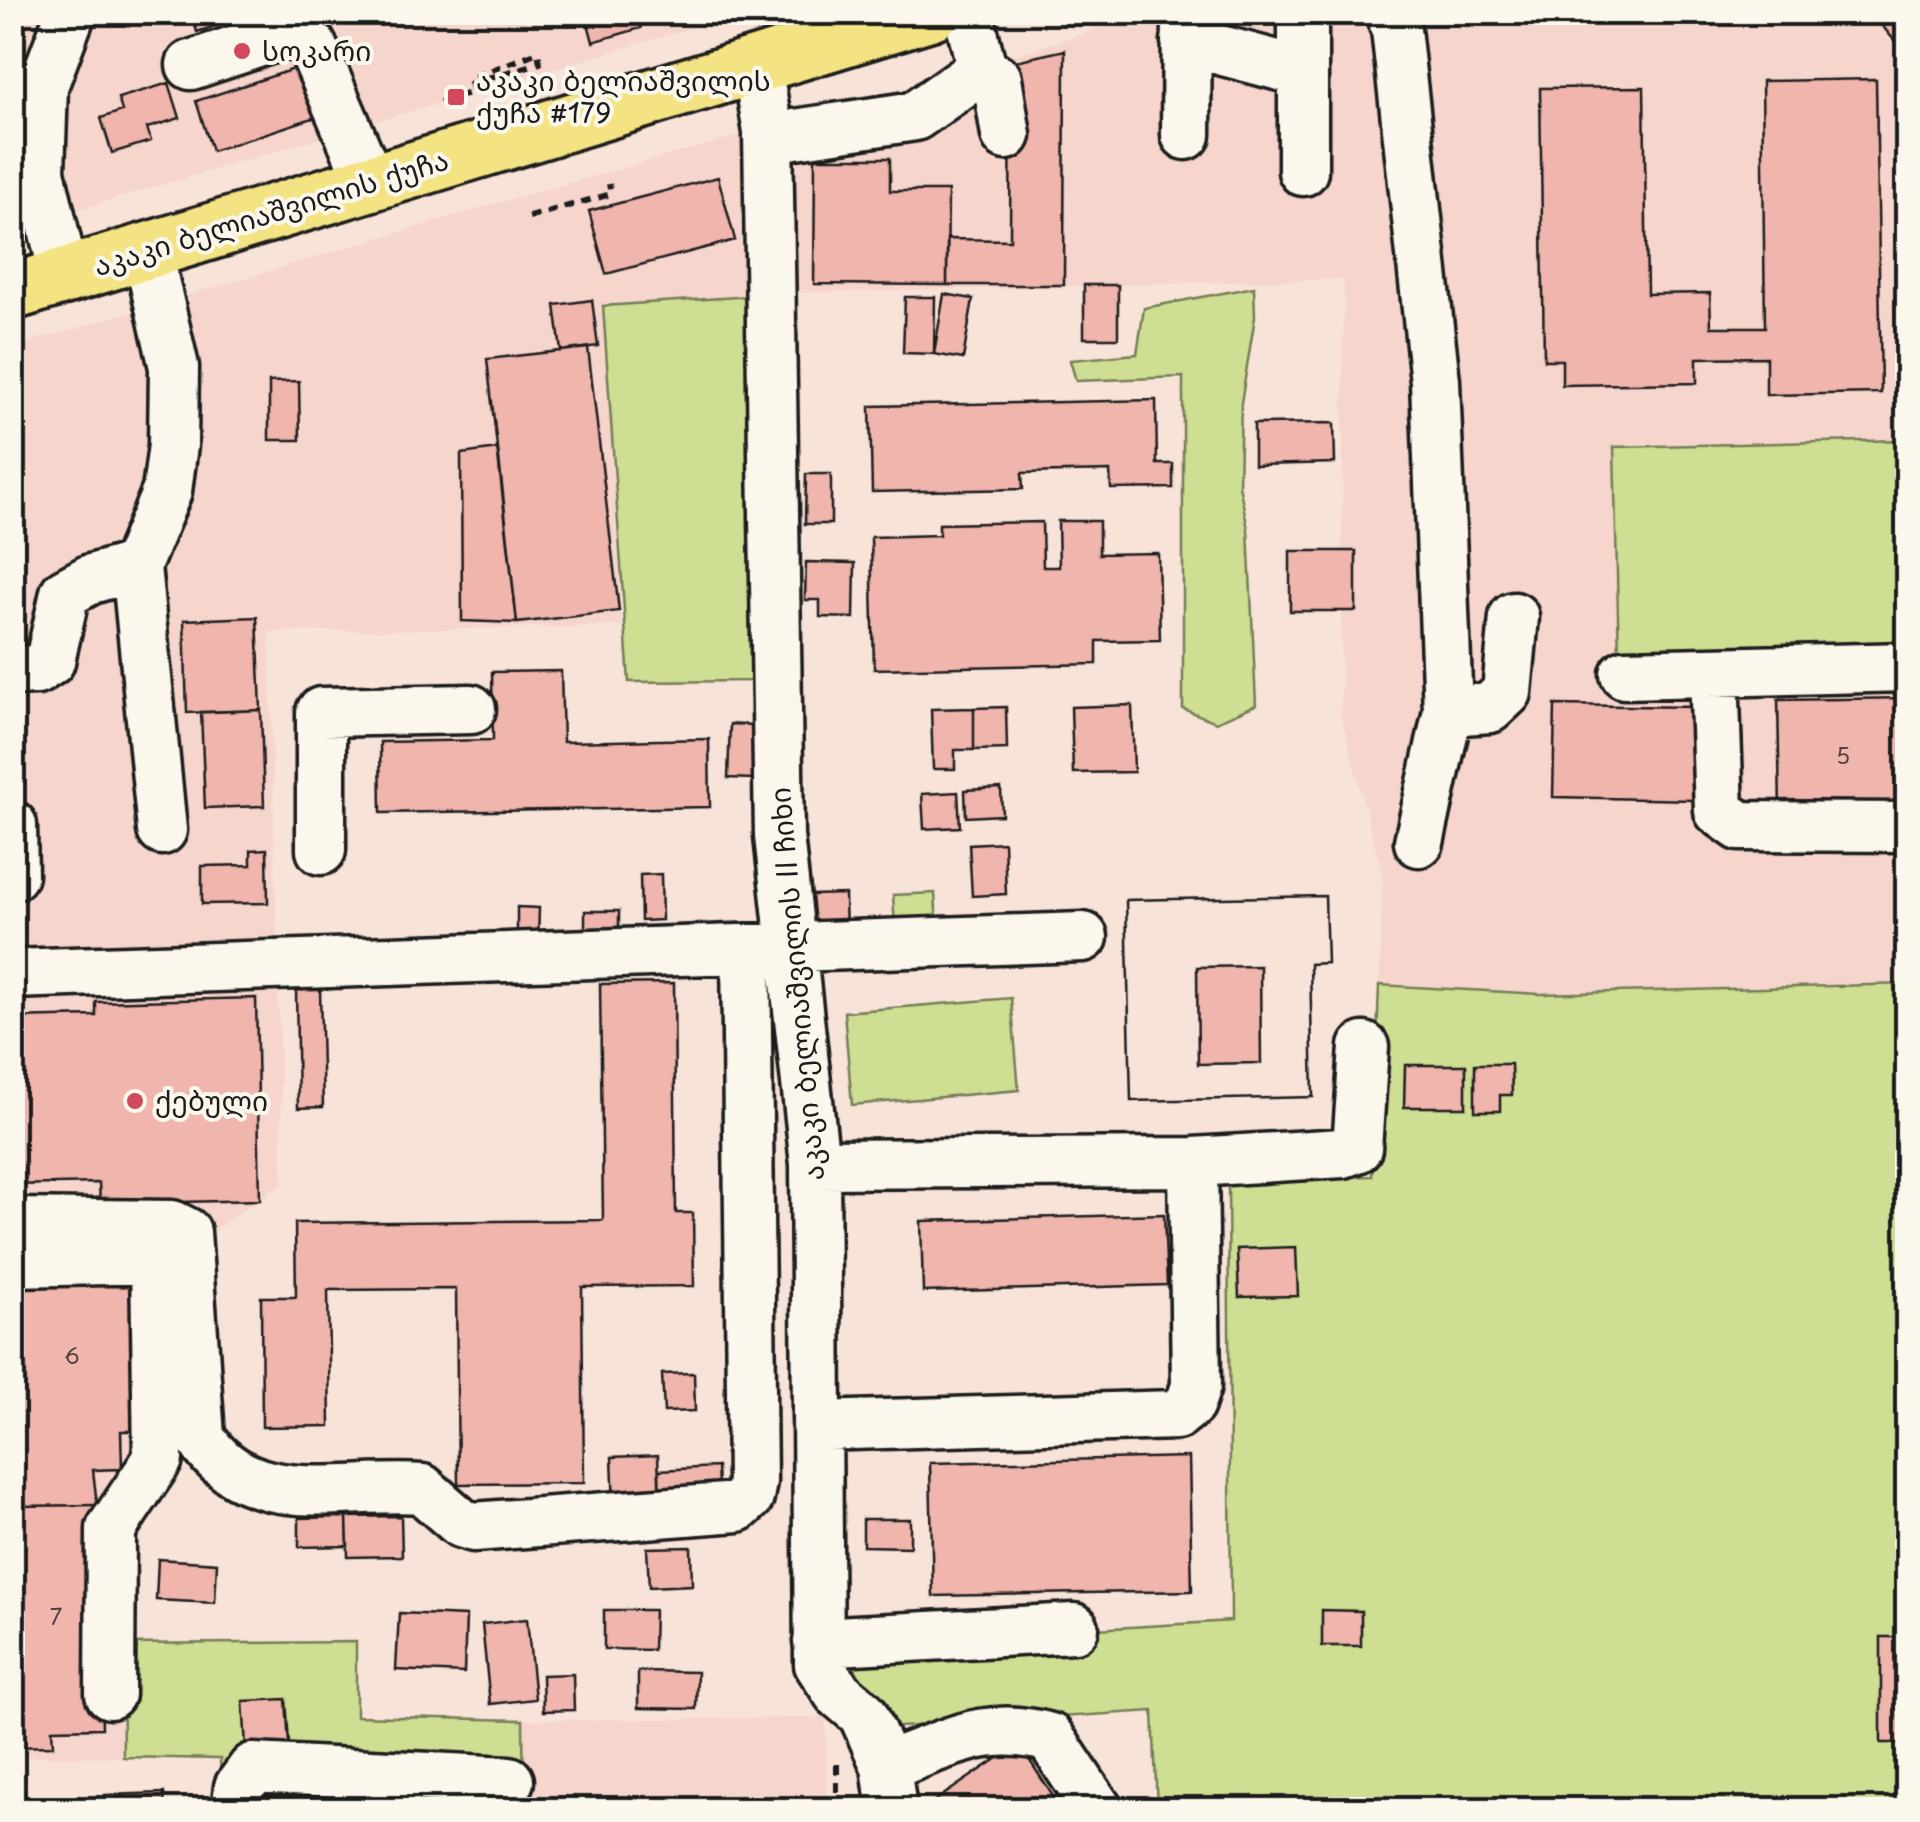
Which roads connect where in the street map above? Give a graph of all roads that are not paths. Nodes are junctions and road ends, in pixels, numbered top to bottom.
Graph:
1 (71, 12) edge
2 (968, 12) edge
3 (1303, 12) edge
4 (1389, 12) edge
5 (919, 14) edge
6 (1186, 27) edge
7 (191, 65) dead end
8 (757, 65) junction
9 (982, 68) junction
10 (1303, 72) junction
11 (1006, 136) dead end
12 (1186, 136) dead end
13 (768, 138) junction
14 (12, 140) edge
15 (1303, 171) dead end
16 (370, 182) junction
17 (147, 250) junction
18 (64, 276) junction
19 (12, 292) edge
20 (136, 566) junction
21 (1514, 617) dead end
22 (1908, 667) edge
23 (12, 671) edge
24 (1714, 672) junction
25 (1625, 674) dead end
26 (471, 709) dead end
27 (1448, 711) junction
28 (12, 824) edge
29 (1908, 826) edge
30 (162, 830) dead end
31 (1419, 842) dead end
32 (321, 850) dead end
33 (13, 874) edge
34 (1082, 937) dead end
35 (767, 948) junction
36 (12, 974) edge
37 (1364, 1047) dead end
38 (1193, 1162) junction
39 (815, 1164) junction
40 (12, 1223) edge
41 (12, 1262) edge
42 (819, 1426) junction
43 (1074, 1628) dead end
44 (819, 1654) junction
45 (110, 1694) dead end
46 (509, 1781) dead end
47 (889, 1788) edge
48 (236, 1810) edge
49 (1098, 1810) edge

1 - 18 street
2 - 9 street
3 - 10 street
4 - 27 street
5 - 8 main road, აკაკი ბელიაშვილის ქუჩა
6 - 10 street
6 - 12 street
7 - 16 street
8 - 13 street, აკაკი ბელიაშვილის II ჩიხი
8 - 16 main road, აკაკი ბელიაშვილის ქუჩა
9 - 11 street
9 - 13 street
10 - 15 street
13 - 35 street, აკაკი ბელიაშვილის II ჩიხი
14 - 18 street
16 - 17 main road, აკაკი ბელიაშვილის ქუჩა
17 - 18 main road, აკაკი ბელიაშვილის ქუჩა
17 - 20 street
18 - 19 main road, აკაკი ბელიაშვილის ქუჩა
20 - 23 street
20 - 30 street
21 - 27 street
22 - 24 street
24 - 25 street
24 - 29 street
26 - 32 street
27 - 31 street
28 - 33 street
34 - 35 street
35 - 36 street
35 - 39 street, აკაკი ბელიაშვილის II ჩიხი
35 - 40 street
37 - 38 street
38 - 39 street
38 - 42 street
39 - 42 street, აკაკი ბელიაშვილის II ჩიხი
41 - 45 street
42 - 44 street, აკაკი ბელიაშვილის II ჩიხი
43 - 44 street
44 - 47 street
46 - 48 street
47 - 49 street

